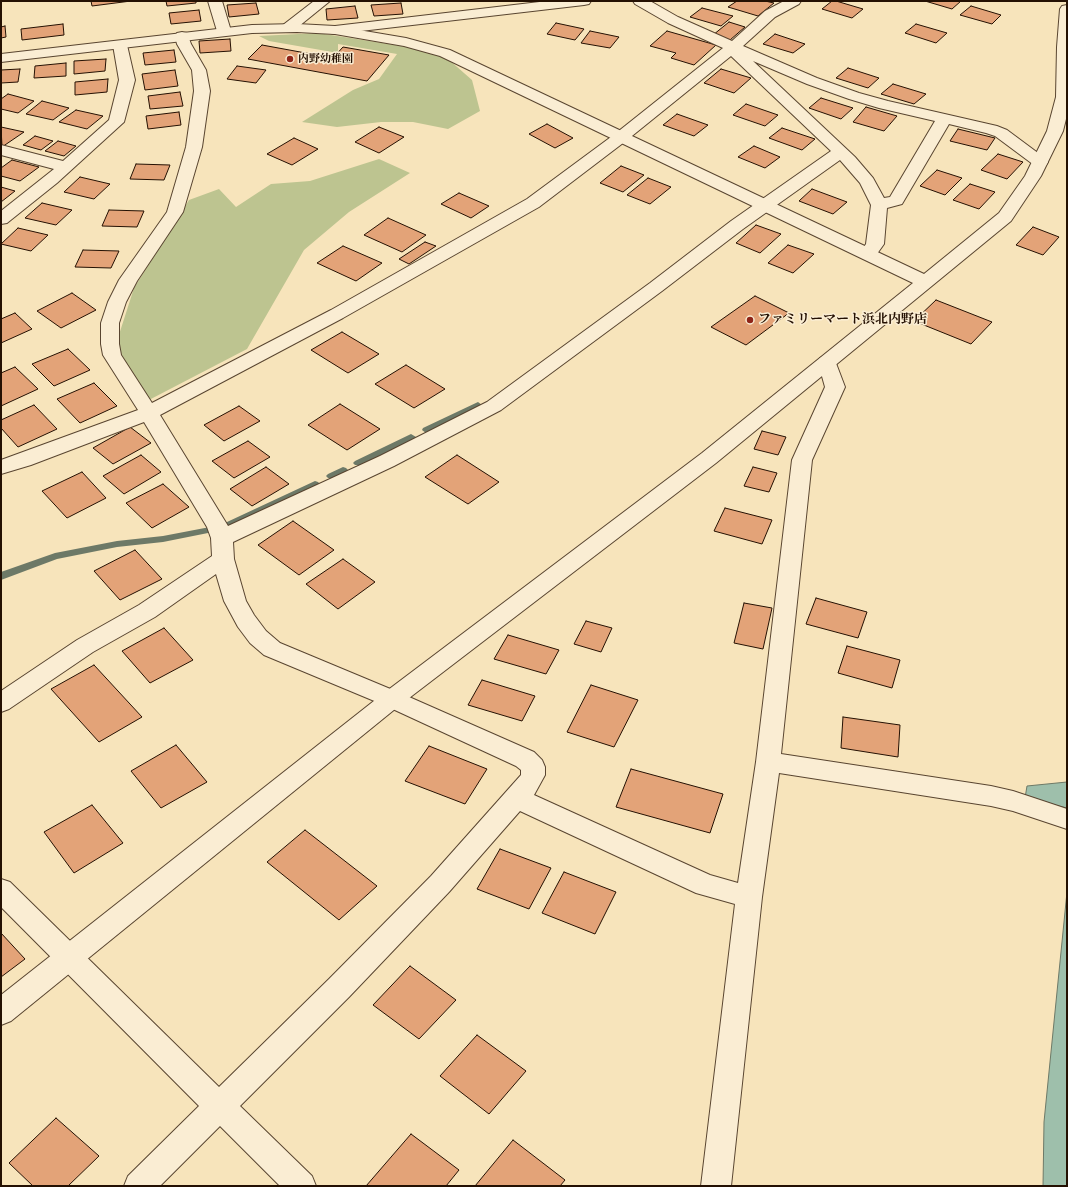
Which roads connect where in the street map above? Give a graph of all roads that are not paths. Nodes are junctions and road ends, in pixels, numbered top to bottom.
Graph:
1 (215, 1) edge
2 (323, 1) edge
3 (584, 1) edge
4 (640, 1) edge
5 (794, 1) edge
6 (1067, 9) edge
7 (288, 28) junction
8 (335, 30) junction
9 (224, 31) junction
10 (182, 36) junction
11 (120, 44) junction
12 (732, 47) junction
13 (1, 58) edge
14 (819, 84) junction
15 (780, 94) junction
16 (1066, 97) edge
17 (944, 119) junction
18 (621, 137) junction
19 (1, 150) edge
20 (840, 152) junction
21 (1040, 162) junction
22 (66, 167) junction
23 (765, 206) junction
24 (879, 206) junction
25 (1, 219) edge
26 (868, 254) junction
27 (926, 282) junction
28 (827, 362) junction
29 (149, 413) junction
30 (1, 467) edge
31 (222, 549) junction
32 (392, 699) junction
33 (1, 703) edge
34 (768, 762) junction
35 (516, 798) junction
36 (1067, 819) edge
37 (1, 890) edge
38 (749, 897) junction
39 (69, 959) junction
40 (1, 1012) edge
41 (220, 1106) junction
42 (139, 1186) edge
43 (301, 1186) edge
44 (716, 1186) edge

1 - 9 street
2 - 7 street
3 - 8 street
4 - 12 street
5 - 12 street
6 - 16 street
7 - 8 street
7 - 9 street
8 - 18 street
9 - 10 street
10 - 11 street
10 - 29 street
11 - 13 street
11 - 22 street
12 - 14 street
12 - 15 street
12 - 18 street
14 - 15 street
14 - 17 street
15 - 20 street
16 - 21 street
17 - 21 street
17 - 24 street
18 - 23 street
18 - 29 street
19 - 22 street
20 - 23 street
20 - 24 street
21 - 27 street
22 - 25 street
23 - 26 street
23 - 31 street
24 - 26 street
26 - 27 street
27 - 28 street
28 - 32 street
28 - 34 street
29 - 30 street
29 - 31 street
31 - 32 street
31 - 33 street
32 - 35 street
32 - 39 street
34 - 36 street
34 - 38 street
35 - 38 street
35 - 41 street
37 - 39 street
38 - 44 street
39 - 40 street
39 - 41 street
41 - 42 street
41 - 43 street

